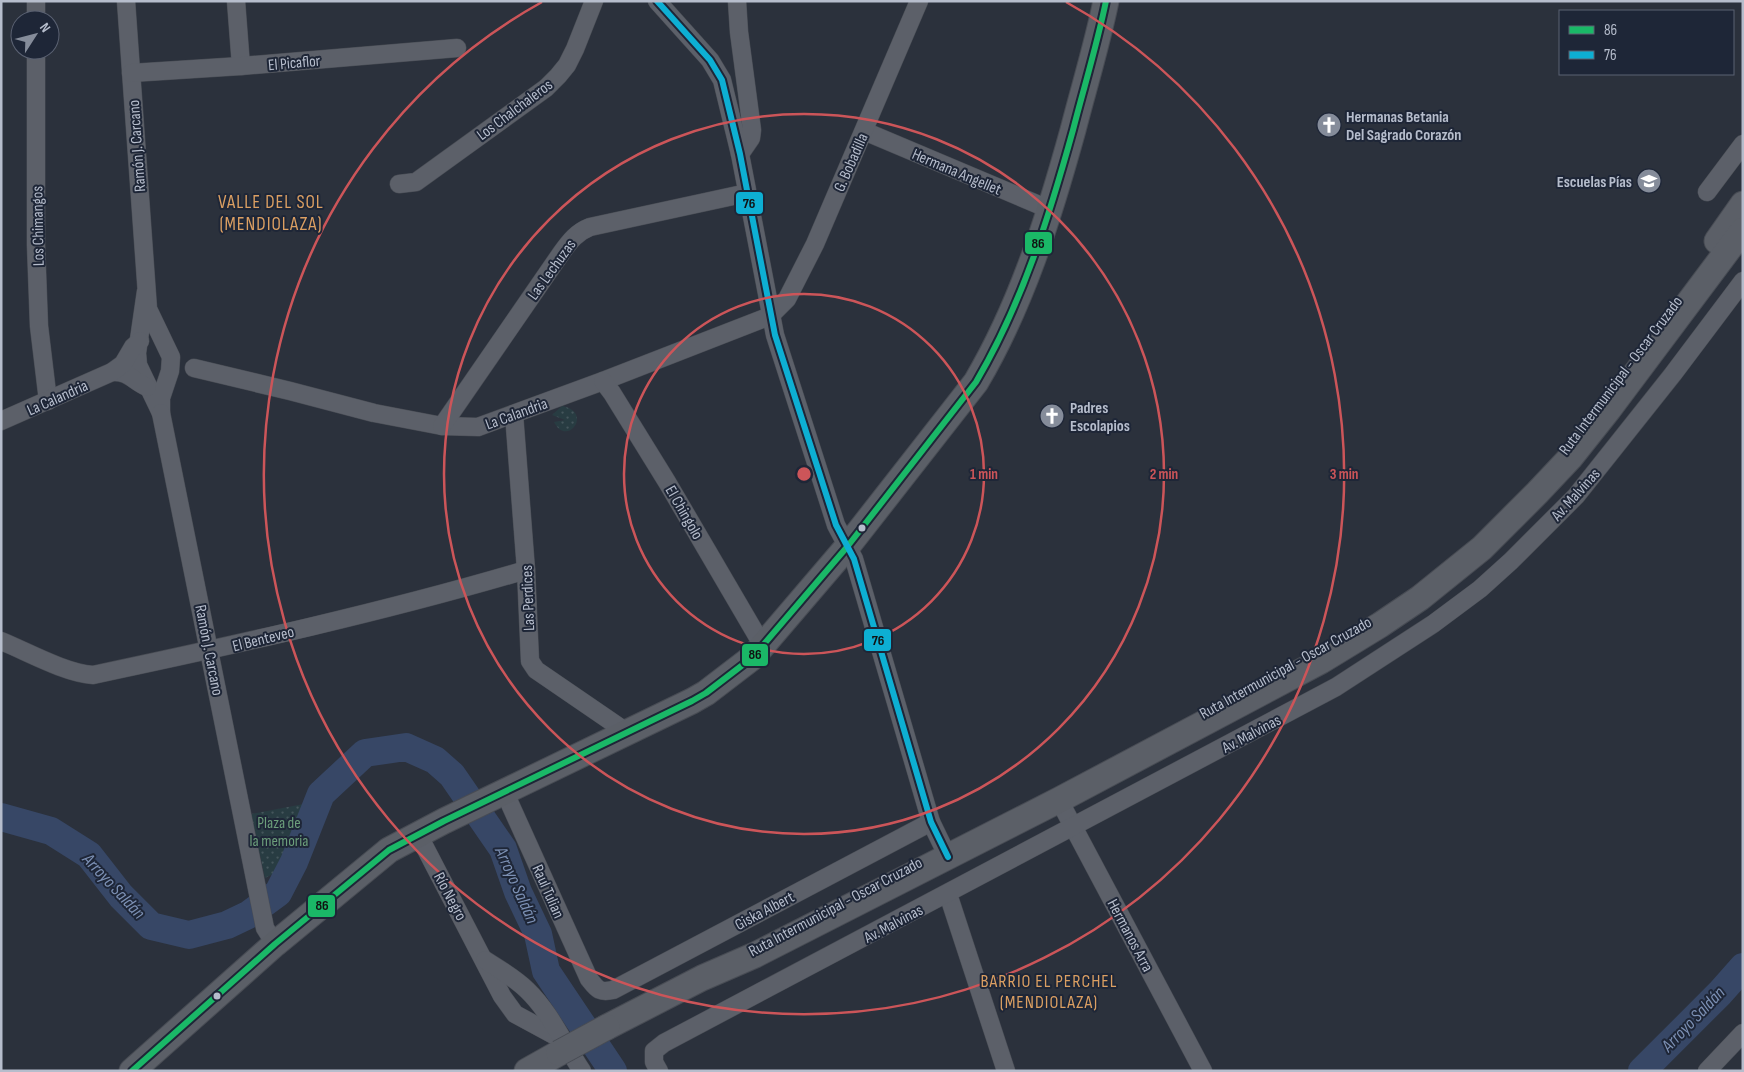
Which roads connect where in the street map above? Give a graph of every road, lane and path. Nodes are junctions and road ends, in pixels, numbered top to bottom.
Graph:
1 (126, 1) edge
2 (236, 1) edge
3 (594, 1) edge
4 (658, 1) edge
5 (736, 1) edge
6 (919, 1) edge
7 (1106, 1) edge
8 (457, 48) dead end
9 (36, 60) edge
10 (241, 66) junction
11 (131, 73) junction
12 (864, 131) junction
13 (1743, 144) edge
14 (740, 154) junction
15 (399, 184) dead end
16 (1707, 192) dead end
17 (747, 193) junction
18 (1743, 204) edge
19 (1051, 210) junction
20 (1743, 230) edge
21 (1743, 281) edge
22 (146, 291) junction
23 (770, 316) junction
24 (163, 341) junction
25 (139, 342) junction
26 (194, 368) junction
27 (112, 372) junction
28 (168, 377) junction
29 (603, 381) junction
30 (150, 388) junction
31 (48, 401) junction
32 (161, 413) junction
33 (514, 414) junction
34 (1, 421) edge
35 (442, 426) junction
36 (847, 547) junction
37 (526, 570) junction
38 (1, 641) edge
39 (763, 646) junction
40 (210, 650) junction
41 (628, 733) junction
42 (496, 796) junction
43 (1059, 800) junction
44 (931, 822) junction
45 (1072, 826) junction
46 (418, 834) junction
47 (946, 853) junction
48 (948, 894) junction
49 (270, 936) junction
50 (484, 958) junction
51 (596, 988) joint
52 (1743, 1034) edge
53 (561, 1046) junction
54 (132, 1071) edge
55 (527, 1071) edge
56 (582, 1071) edge
57 (659, 1071) edge
58 (1006, 1071) edge
59 (1203, 1071) edge
60 (1707, 1071) edge

1 - 11 street, Ramón J. Carcano
2 - 10 street
3 - 15 street, Los Chalchaleros
4 - 14 street
5 - 14 street
6 - 12 street, G. Bobadilla
7 - 19 main road
8 - 10 street, El Picaflor
9 - 31 street, Los Chimangos
10 - 11 street, El Picaflor
11 - 22 street, Ramón J. Carcano
12 - 19 street, Hermana Angellet
12 - 23 street, G. Bobadilla
13 - 16 street
14 - 17 street
17 - 23 street
17 - 35 street, Las Lechuzas
18 - 47 main road, Ruta Intermunicipal - Oscar Cruzado
19 - 36 main road
20 - 43 main road, Ruta Intermunicipal - Oscar Cruzado
21 - 45 street, Av. Malvinas
22 - 24 street, Ramón J. Carcano
22 - 25 street, Ramón J. Carcano
23 - 29 street, La Calandria
23 - 36 street
24 - 25 street
24 - 26 street
24 - 28 street, Ramón J. Carcano
25 - 27 street, La Calandria
25 - 30 street, Ramón J. Carcano
26 - 28 street
26 - 35 street, La Calandria
27 - 30 street
27 - 31 street, La Calandria
28 - 30 street
28 - 32 street, Ramón J. Carcano
29 - 33 street, La Calandria
29 - 39 street, El Chingolo
30 - 32 street, Ramón J. Carcano
31 - 34 street, La Calandria
32 - 40 street, Ramón J. Carcano
33 - 35 street, La Calandria
33 - 37 street, Las Perdices
36 - 39 main road
36 - 44 street
37 - 40 street, El Benteveo
37 - 41 street, Las Perdices
38 - 40 street, El Benteveo
39 - 41 main road
40 - 49 street, Ramón J. Carcano
41 - 42 main road
42 - 46 main road
42 - 51 street, Raul Tulian
43 - 45 street, Hermanos Arra
43 - 47 main road, Ruta Intermunicipal - Oscar Cruzado
44 - 47 street
44 - 51 street, Giska Albert
45 - 48 street, Av. Malvinas
45 - 59 street, Hermanos Arra
46 - 49 main road
46 - 50 street, Río Negro
47 - 53 main road, Ruta Intermunicipal - Oscar Cruzado, bridge
48 - 57 street, Av. Malvinas
48 - 58 street
49 - 54 main road
50 - 53 street, Río Negro
50 - 53 street, Río Negro
52 - 60 street
53 - 55 main road, Ruta Intermunicipal - Oscar Cruzado
53 - 56 street, Río Negro

